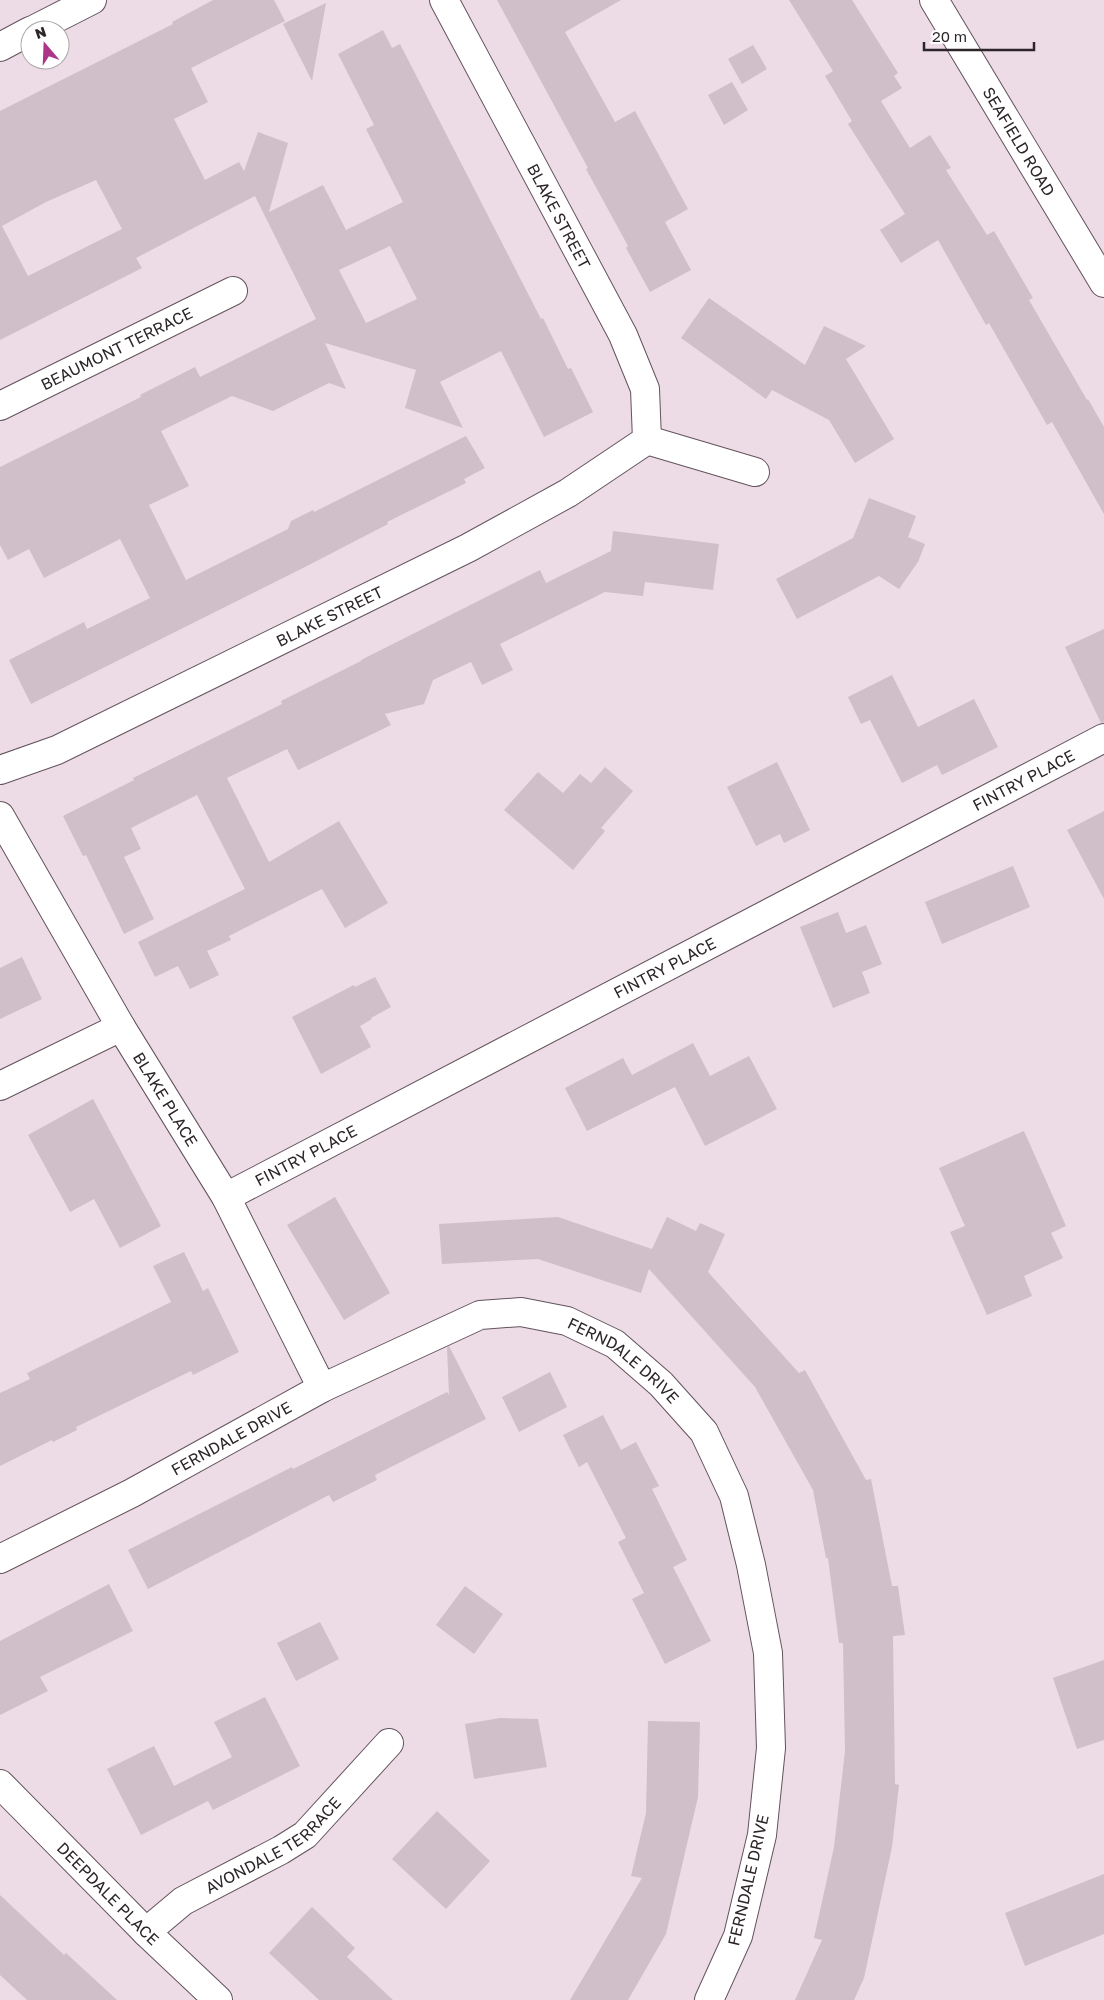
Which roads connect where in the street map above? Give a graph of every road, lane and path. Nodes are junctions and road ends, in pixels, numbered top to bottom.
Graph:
1 (92, 0) edge
2 (444, 0) edge
3 (934, 0) edge
4 (53, 20) edge
5 (20, 37) edge
6 (0, 47) edge
7 (1104, 284) edge
8 (233, 291) dead end
9 (0, 406) edge
10 (647, 440) junction
11 (756, 472) dead end
12 (1104, 738) edge
13 (0, 770) edge
14 (0, 816) edge
15 (121, 1027) junction
16 (0, 1086) edge
17 (226, 1197) junction
18 (322, 1388) junction
19 (0, 1559) edge
20 (389, 1743) dead end
21 (0, 1784) edge
22 (146, 1932) junction
23 (218, 2000) edge
24 (709, 2000) edge

1 - 4 street
2 - 10 street, BLAKE STREET
3 - 7 street, SEAFIELD ROAD
5 - 6 street
8 - 9 street, BEAUMONT TERRACE
10 - 11 street
10 - 13 street, BLAKE STREET
12 - 17 street, FINTRY PLACE
14 - 15 street, BLAKE PLACE
15 - 16 street
15 - 17 street, BLAKE PLACE
17 - 18 street, BLAKE PLACE
18 - 19 street, FERNDALE DRIVE
18 - 24 street, FERNDALE DRIVE
20 - 22 street, AVONDALE TERRACE
21 - 22 street, DEEPDALE PLACE
22 - 23 street, DEEPDALE PLACE

